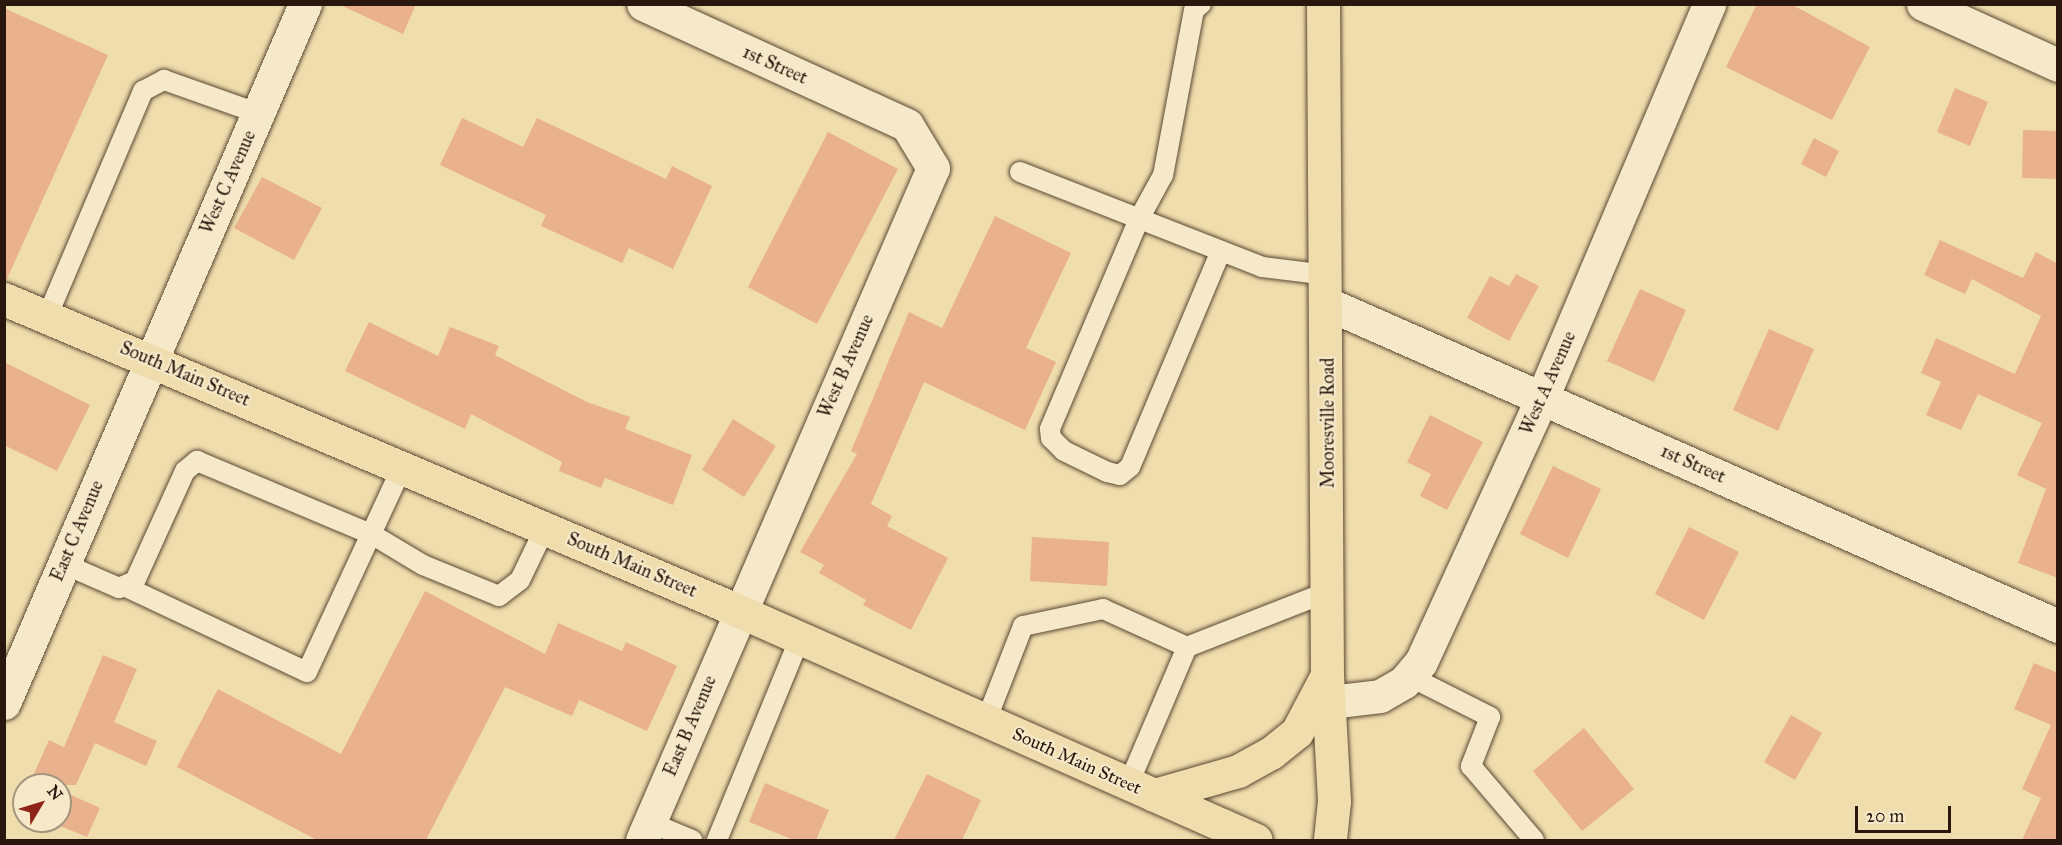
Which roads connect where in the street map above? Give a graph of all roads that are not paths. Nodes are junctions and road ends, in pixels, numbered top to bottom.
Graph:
1 (305, 4) edge
2 (643, 4) edge
3 (1201, 4) edge
4 (1323, 4) edge
5 (1709, 4) edge
6 (1923, 4) edge
7 (2058, 65) edge
8 (257, 114) junction
9 (907, 125) joint
10 (1020, 172) dead end
11 (1139, 219) junction
12 (1221, 251) junction
13 (1328, 289) junction
14 (4, 299) edge
15 (47, 317) junction
16 (150, 359) junction
17 (1542, 398) junction
18 (402, 466) junction
19 (545, 528) junction
20 (373, 535) junction
21 (64, 564) junction
22 (124, 586) junction
23 (1327, 592) junction
24 (739, 611) junction
25 (2058, 626) edge
26 (800, 638) junction
27 (1187, 647) junction
28 (1409, 676) junction
29 (1328, 688) junction
30 (4, 703) edge
31 (986, 721) junction
32 (1141, 789) junction
33 (645, 831) edge
34 (692, 840) edge
35 (717, 840) edge
36 (1256, 840) edge
37 (1330, 840) edge
38 (1534, 840) edge

1 - 8 street, West C Avenue
2 - 9 street, 1st Street
3 - 11 lane
4 - 13 main road, Mooresville Road
5 - 17 street, West A Avenue
6 - 7 street
8 - 15 lane
8 - 16 street, West C Avenue
9 - 24 street, West B Avenue
10 - 11 lane
11 - 12 lane
11 - 12 lane
12 - 13 lane
13 - 17 street, 1st Street
13 - 23 main road, Mooresville Road
14 - 15 main road, South Main Street
15 - 16 main road, South Main Street
16 - 18 main road, South Main Street
16 - 21 street, East C Avenue
17 - 25 street, 1st Street
17 - 28 street, West A Avenue
18 - 19 main road, South Main Street
18 - 20 lane
19 - 20 lane
19 - 24 main road, South Main Street
20 - 22 lane
20 - 22 lane
21 - 22 lane
21 - 30 street, East C Avenue
23 - 27 lane
23 - 29 main road, Mooresville Road
24 - 26 main road, South Main Street
24 - 33 street, East B Avenue
26 - 31 main road, South Main Street
26 - 35 lane
27 - 31 lane
27 - 32 lane
28 - 29 street, West A Avenue
28 - 38 lane
29 - 32 main road
29 - 37 main road, Mooresville Road
31 - 32 main road, South Main Street
32 - 36 main road, South Main Street
33 - 34 lane

